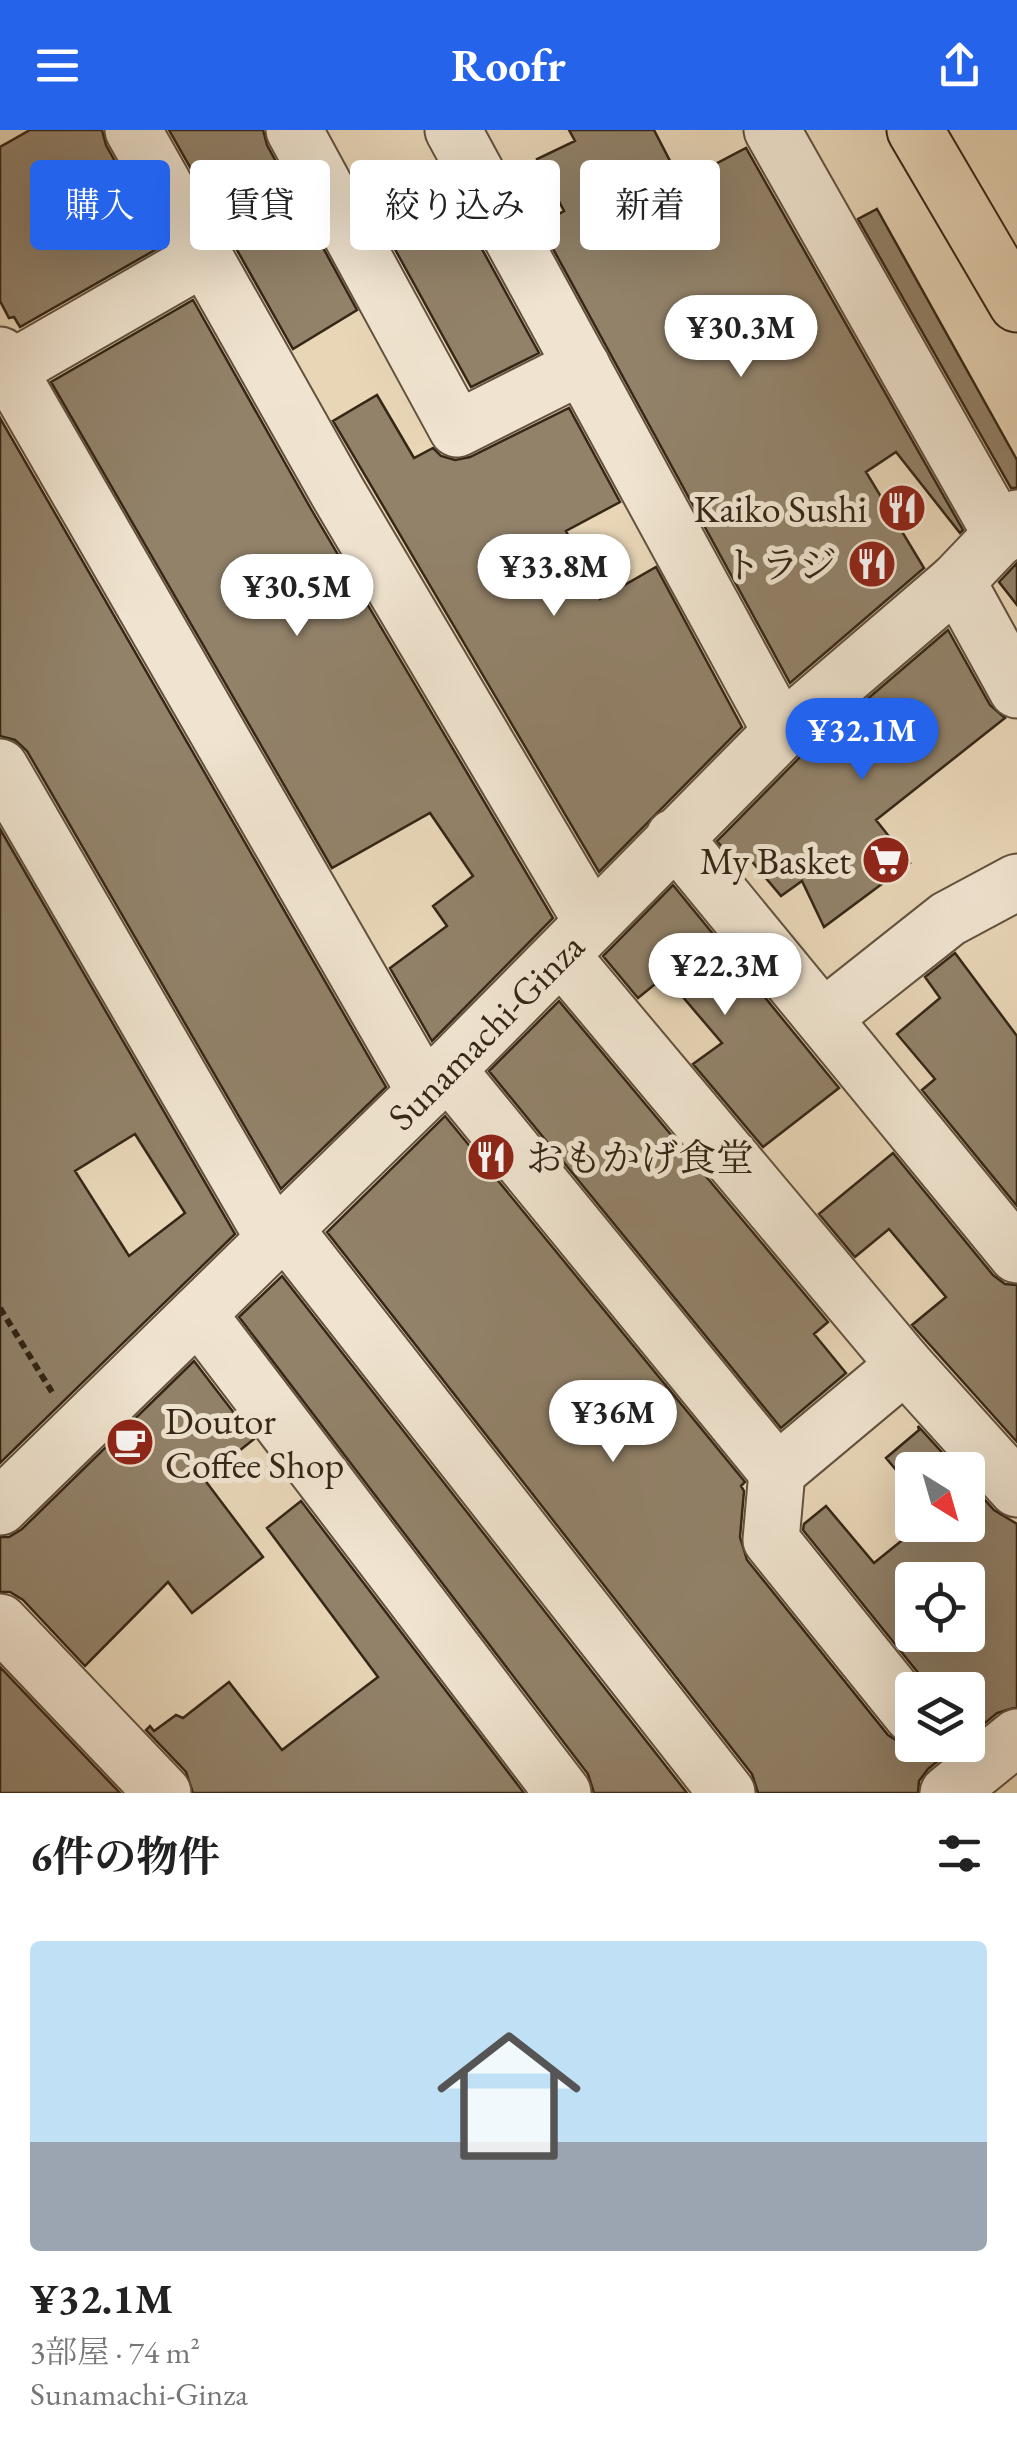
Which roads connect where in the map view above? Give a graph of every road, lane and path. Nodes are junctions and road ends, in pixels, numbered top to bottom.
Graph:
1 (134, 130) edge
2 (294, 130) edge
3 (453, 130) edge
4 (772, 130) edge
5 (915, 130) edge
6 (205, 257) junction
7 (1017, 304) edge
8 (582, 366) junction
9 (3, 367) edge
10 (1009, 527) edge
11 (957, 581) junction
12 (1017, 690) edge
13 (780, 732) junction
14 (0, 767) edge
15 (674, 837) junction
16 (1017, 882) edge
17 (576, 938) junction
18 (823, 1018) junction
19 (436, 1080) junction
20 (279, 1234) junction
21 (1017, 1255) edge
22 (0, 1308) edge
23 (198, 1314) junction
24 (905, 1366) junction
25 (76, 1432) junction
26 (777, 1472) junction
27 (1017, 1489) edge
28 (0, 1507) edge
29 (0, 1622) edge
30 (895, 1694) edge
31 (1017, 1737) edge
32 (950, 1773) edge
33 (162, 1793) edge
34 (563, 1793) edge
35 (727, 1793) edge

1 - 6 street
2 - 8 street
3 - 8 street
4 - 10 street
5 - 7 main road
6 - 9 street
6 - 17 street
8 - 13 street
9 - 19 street
10 - 11 street, Sunamachi-Ginza
11 - 12 street
11 - 13 street, Sunamachi-Ginza
13 - 15 street, Sunamachi-Ginza
14 - 20 street
15 - 17 street, Sunamachi-Ginza
15 - 18 street
16 - 18 street
17 - 19 street, Sunamachi-Ginza
17 - 24 street
18 - 21 street
19 - 20 street, Sunamachi-Ginza
19 - 26 street
20 - 23 street, Sunamachi-Ginza
20 - 35 street
22 - 25 path
23 - 25 street, Sunamachi-Ginza
23 - 34 street
24 - 26 street
24 - 27 street
25 - 28 street, Sunamachi-Ginza
26 - 30 street
29 - 33 street
31 - 32 street

